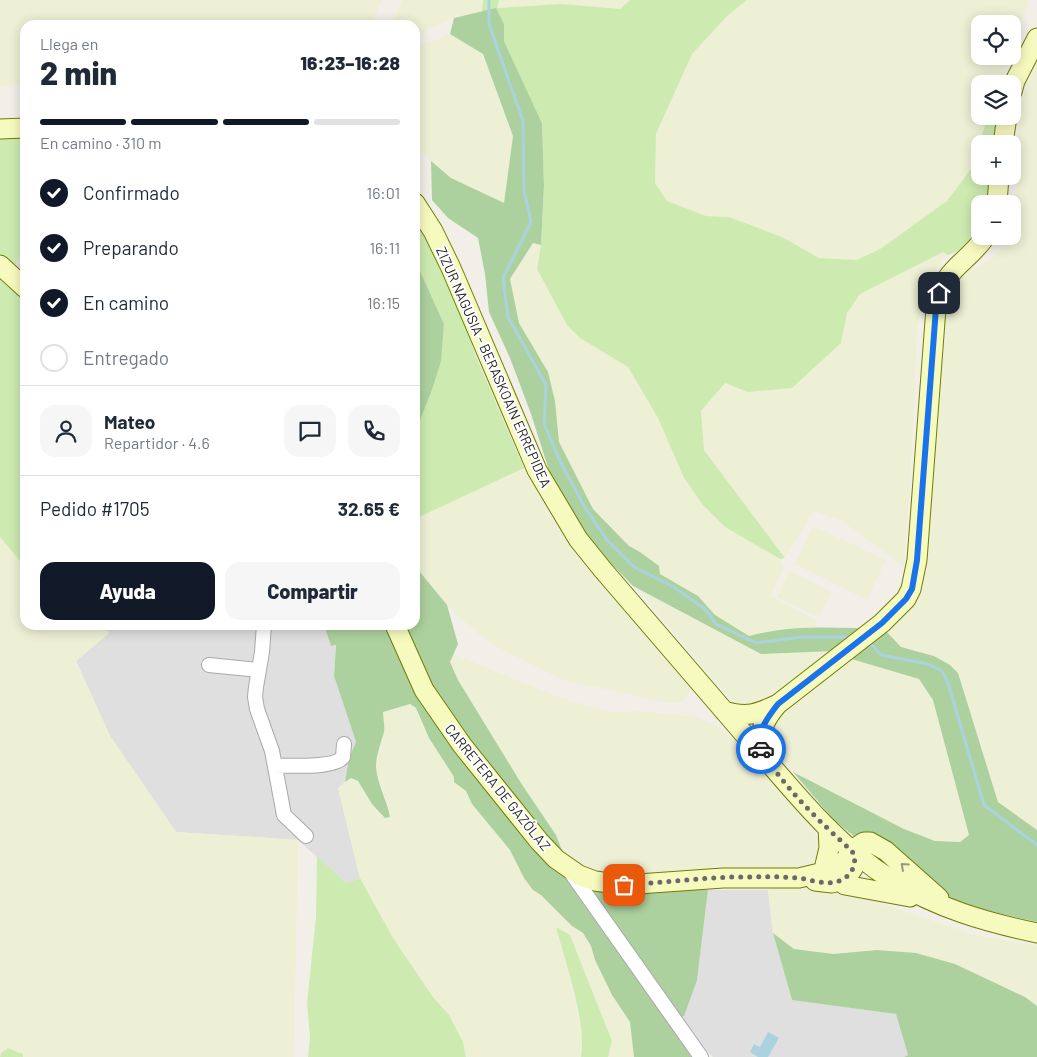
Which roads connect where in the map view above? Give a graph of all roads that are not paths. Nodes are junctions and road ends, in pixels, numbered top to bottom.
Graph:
1 (1037, 38) edge
2 (1018, 75) edge
3 (20, 128) edge
4 (0, 129) edge
5 (420, 210) edge
6 (979, 245) edge
7 (0, 265) edge
8 (20, 283) edge
9 (263, 630) edge
10 (397, 630) edge
11 (209, 665) dead end
12 (259, 670) junction
13 (771, 708) junction
14 (724, 711) junction
15 (743, 733) junction
16 (344, 744) dead end
17 (768, 762) junction
18 (275, 766) junction
19 (828, 828) junction
20 (306, 836) dead end
21 (852, 851) junction
22 (567, 868) junction
23 (834, 876) junction
24 (926, 900) junction
25 (953, 911) junction
26 (1037, 933) edge
27 (701, 1057) edge

1 - 2 street
3 - 4 street
5 - 14 street, ZIZUR NAGUSIA - BERASKOAIN ERREPIDEA
6 - 13 street
7 - 8 street
9 - 12 street
10 - 22 street, CARRETERA DE GAZÓLAZ
11 - 12 street
12 - 18 street
13 - 14 street
13 - 15 street
13 - 17 street
14 - 15 street, ZIZUR NAGUSIA - BERASKOAIN ERREPIDEA
15 - 17 street, ZIZUR NAGUSIA - BERASKOAIN ERREPIDEA
16 - 18 street
17 - 19 street, ZIZUR NAGUSIA - BERASKOAIN ERREPIDEA
18 - 20 street
19 - 21 street, ZIZUR NAGUSIA - BERASKOAIN ERREPIDEA
19 - 23 street
21 - 23 street
21 - 24 street, ZIZUR NAGUSIA - BERASKOAIN ERREPIDEA
25 -> 21 street
22 - 23 street, CARRETERA DE GAZÓLAZ
22 - 27 street
23 - 24 street
24 - 25 street, ZIZUR NAGUSIA - BERASKOAIN ERREPIDEA
25 - 26 street, ZIZUR NAGUSIA - BERASKOAIN ERREPIDEA

